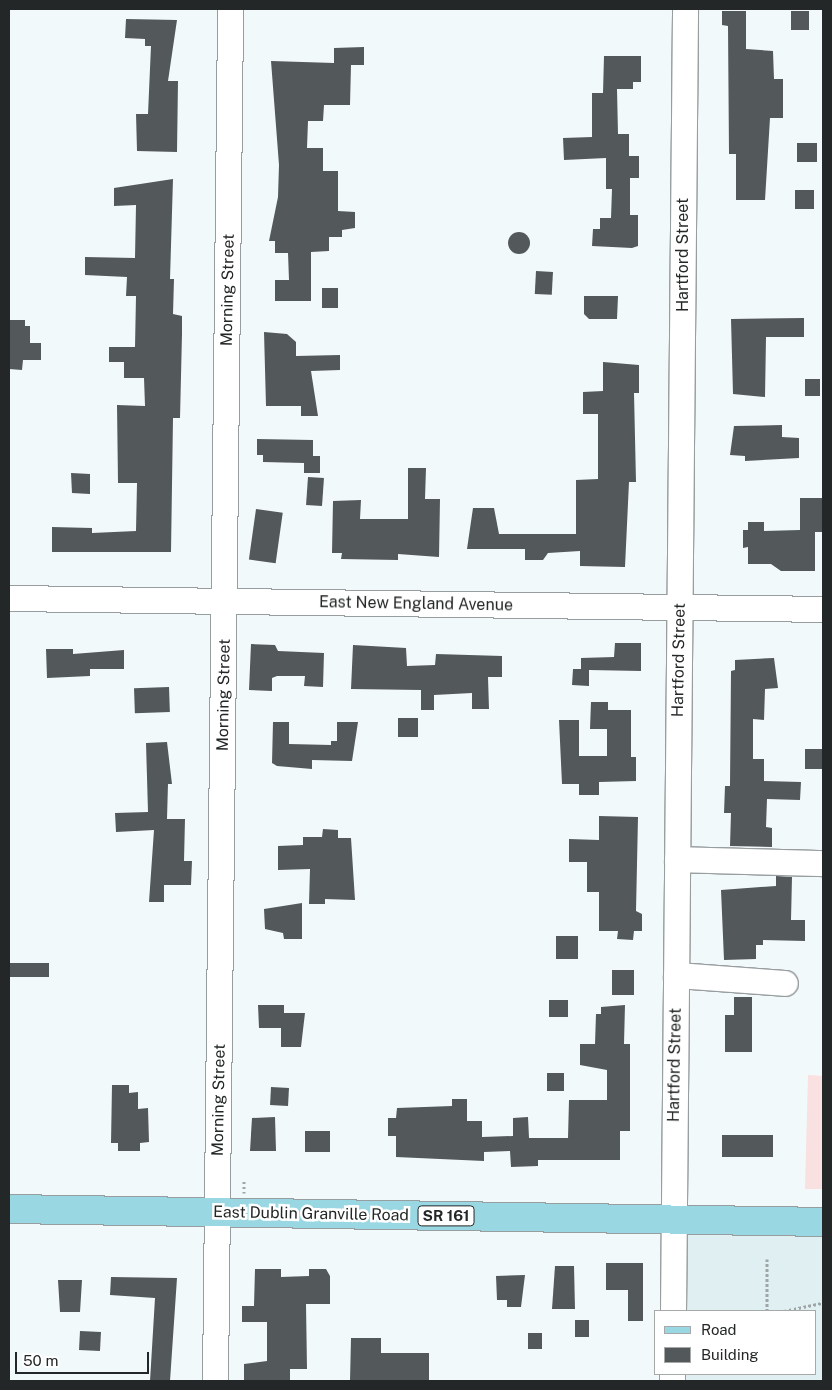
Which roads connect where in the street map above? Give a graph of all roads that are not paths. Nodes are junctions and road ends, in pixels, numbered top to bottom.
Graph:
1 (230, 9) edge
2 (685, 9) edge
3 (9, 598) edge
4 (225, 601) junction
5 (680, 607) junction
6 (823, 609) edge
7 (677, 859) junction
8 (823, 863) edge
9 (676, 975) junction
10 (785, 983) dead end
11 (9, 1209) edge
12 (217, 1213) junction
13 (674, 1220) junction
14 (823, 1222) edge
15 (673, 1310) edge
16 (215, 1381) edge

1 - 4 street, Morning Street
2 - 5 street, Hartford Street
3 - 4 street, East New England Avenue
4 - 5 street, East New England Avenue
4 - 12 street, Morning Street
5 - 6 street, East New England Avenue
5 - 7 street, Hartford Street
7 - 8 street
7 - 9 street, Hartford Street
9 - 10 street
9 - 13 street, Hartford Street
11 - 12 main road, East Dublin Granville Road / SR 161
12 - 13 main road, East Dublin Granville Road / SR 161
12 - 16 street, Morning Street
13 - 14 main road, East Dublin Granville Road / SR 161
13 - 15 street, Hartford Street

